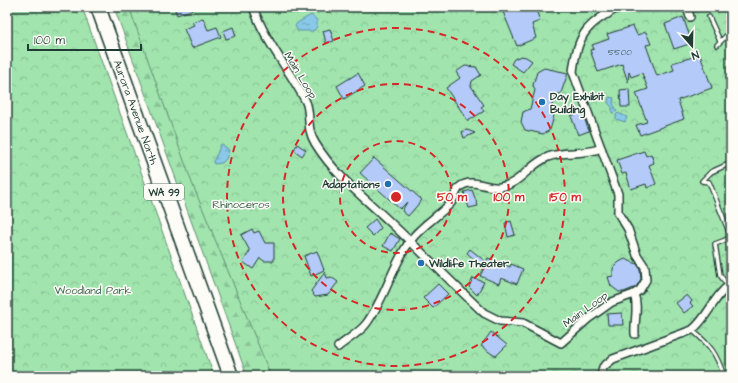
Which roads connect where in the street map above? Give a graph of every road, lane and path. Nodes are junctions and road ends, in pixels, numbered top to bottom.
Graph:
1 (98, 7) edge
2 (254, 7) edge
3 (603, 7) edge
4 (620, 7) edge
5 (686, 7) edge
6 (608, 14) junction
7 (690, 17) dead end
8 (709, 17) dead end
9 (731, 31) edge
10 (720, 41) junction
11 (717, 44) dead end
12 (601, 148) junction
13 (731, 163) edge
14 (731, 237) edge
15 (410, 242) junction
16 (729, 285) edge
17 (634, 294) junction
18 (692, 330) junction
19 (635, 334) dead end
20 (338, 348) dead end
21 (230, 376) edge
22 (601, 376) edge
23 (724, 376) edge

1 - 21 highway, Aurora Avenue North / WA 99
2 - 15 street, Main Loop
3 - 6 street
4 - 6 street
5 - 7 street
6 - 12 street
8 - 10 lane
9 - 10 lane
10 - 11 lane
12 - 15 street
12 - 17 street
13 - 14 lane
14 - 16 lane
15 - 17 street, Main Loop
15 - 20 street
16 - 18 street
17 - 19 street
18 - 22 street
18 - 23 lane

